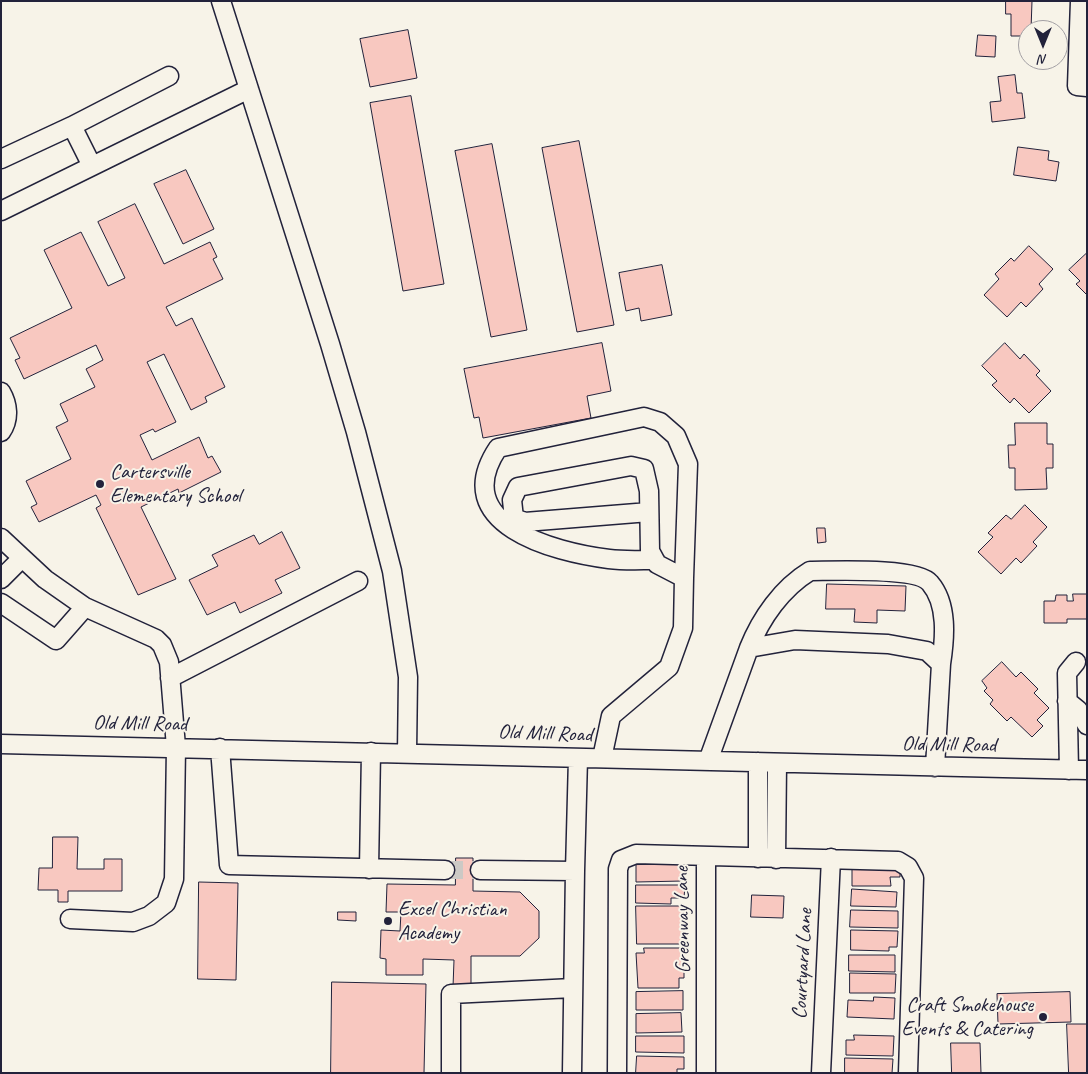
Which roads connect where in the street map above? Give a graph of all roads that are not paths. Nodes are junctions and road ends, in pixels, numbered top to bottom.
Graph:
1 (221, 1) edge
2 (1080, 1) edge
3 (170, 76) dead end
4 (1087, 87) edge
5 (249, 88) junction
6 (72, 126) junction
7 (1, 159) edge
8 (92, 166) junction
9 (1, 211) edge
10 (1, 392) edge
11 (1, 432) edge
12 (650, 512) junction
13 (1, 538) edge
14 (21, 559) junction
15 (655, 560) junction
16 (684, 578) junction
17 (1, 579) edge
18 (358, 581) dead end
19 (1, 603) edge
20 (86, 607) junction
21 (749, 648) junction
22 (1076, 662) dead end
23 (941, 664) junction
24 (170, 678) junction
25 (1068, 701) junction
26 (1087, 725) edge
27 (1, 744) edge
28 (176, 747) junction
29 (220, 748) junction
30 (370, 752) junction
31 (407, 753) junction
32 (578, 758) junction
33 (602, 758) junction
34 (708, 761) junction
35 (758, 762) junction
36 (777, 763) junction
37 (935, 767) junction
38 (1069, 770) junction
39 (1087, 770) edge
40 (706, 856) junction
41 (758, 858) junction
42 (831, 858) junction
43 (776, 859) junction
44 (369, 869) junction
45 (445, 870) tunnel mouth
46 (480, 870) tunnel mouth
47 (575, 871) junction
48 (70, 919) dead end
49 (573, 988) junction
50 (451, 1073) edge
51 (572, 1073) edge
52 (617, 1073) edge
53 (706, 1073) edge
54 (821, 1073) edge
55 (908, 1073) edge

1 - 5 street
2 - 4 street
3 - 6 street
5 - 8 street
5 - 31 street
6 - 7 street
6 - 8 street
8 - 9 street
10 - 11 street
12 - 12 street
12 - 15 street
13 - 14 street
14 - 17 street
14 - 20 street
15 - 16 street
15 - 16 street
16 - 33 street
18 - 24 street
19 - 20 street
20 - 24 street
21 - 23 street
21 - 23 street
21 - 34 street
22 - 25 street
23 - 37 street
24 - 28 street
25 - 26 street
25 - 38 street
27 - 28 street, Old Mill Road
28 - 29 street, Old Mill Road
28 - 48 street
29 - 30 street, Old Mill Road
29 - 44 street
30 - 31 street, Old Mill Road
30 - 44 street
31 - 32 street, Old Mill Road
32 - 33 street, Old Mill Road
32 - 47 street
33 - 34 street, Old Mill Road
34 - 35 street, Old Mill Road
35 - 36 street, Old Mill Road
35 - 41 street
36 - 37 street, Old Mill Road
36 - 43 street
37 - 38 street, Old Mill Road
38 - 39 street, Old Mill Road
40 - 41 street
40 - 52 street, Greenway Lane
40 - 53 street, Greenway Lane
41 - 43 street
42 - 43 street
42 - 54 street, Courtyard Lane
42 - 55 street
44 - 45 street
46 - 47 street
47 - 49 street
49 - 50 street
49 - 51 street

